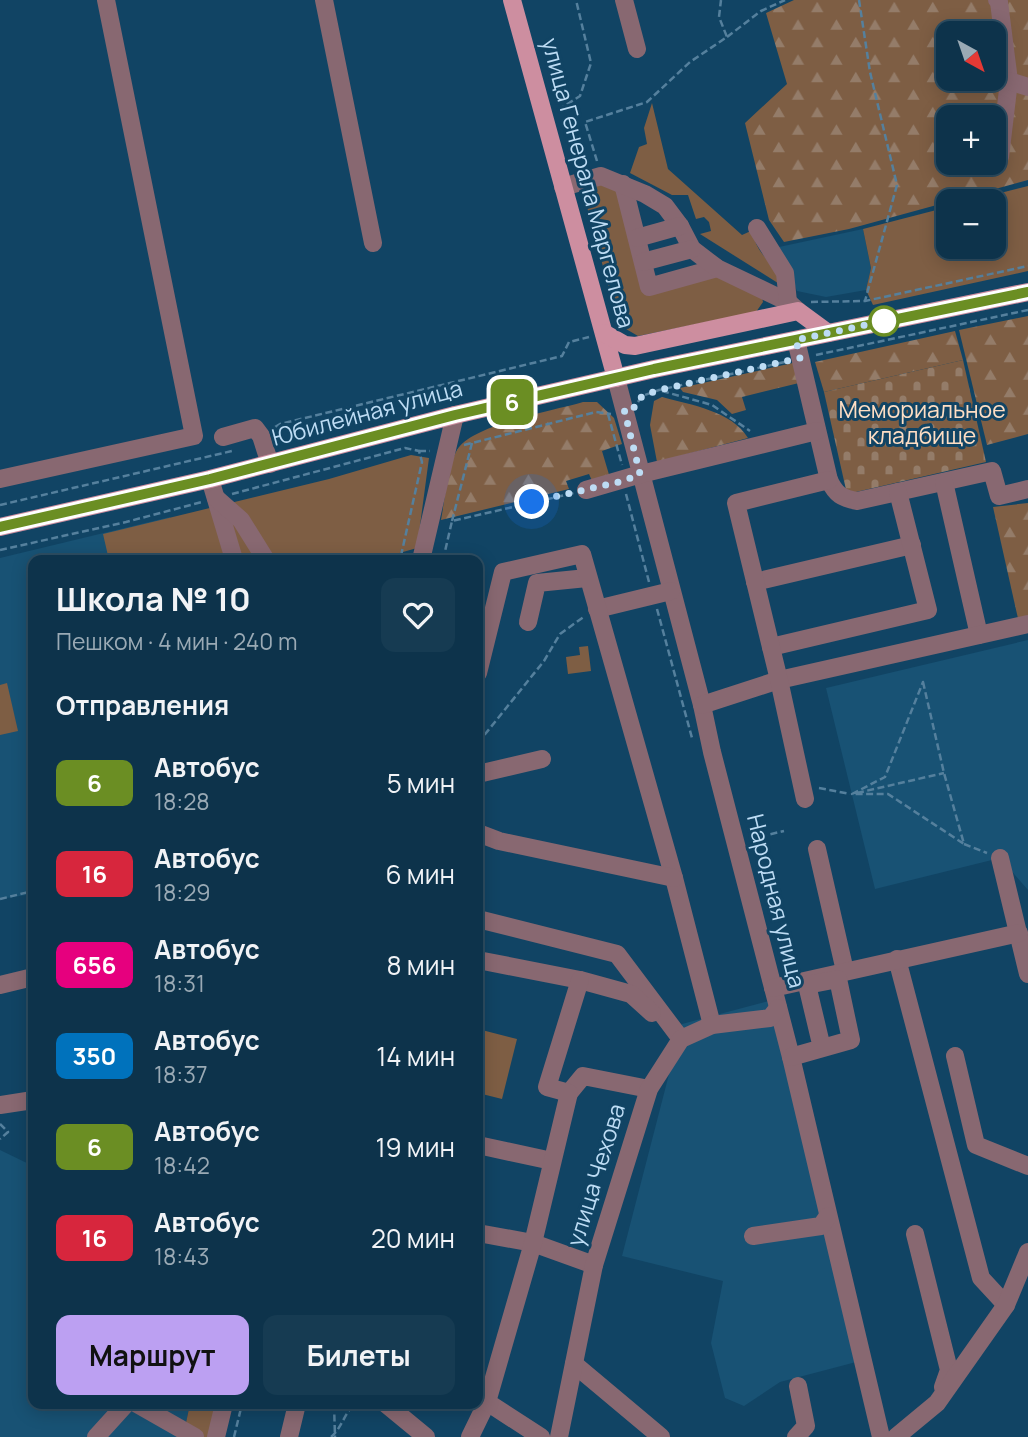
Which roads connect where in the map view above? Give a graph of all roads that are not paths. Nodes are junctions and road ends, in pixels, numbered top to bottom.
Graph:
1 (106, 0) edge
2 (324, 0) edge
3 (512, 0) edge
4 (624, 0) edge
5 (996, 0) edge
6 (636, 49) dead end
7 (1009, 81) junction
8 (1028, 88) edge
9 (1006, 106) edge
10 (623, 184) junction
11 (563, 187) junction
12 (680, 226) junction
13 (757, 228) dead end
14 (637, 238) junction
15 (373, 243) dead end
16 (692, 249) junction
17 (643, 262) junction
18 (717, 268) junction
19 (1028, 292) edge
20 (793, 306) junction
21 (604, 333) junction
22 (828, 333) junction
23 (796, 340) junction
24 (616, 378) junction
25 (455, 415) junction
26 (817, 431) junction
27 (223, 437) dead end
28 (270, 464) junction
29 (633, 476) junction
30 (0, 479) edge
31 (210, 479) junction
32 (829, 480) junction
33 (944, 482) junction
34 (1028, 489) edge
35 (586, 490) road end
36 (898, 492) junction
37 (216, 498) junction
38 (0, 527) edge
39 (912, 545) junction
40 (233, 555) edge
41 (263, 555) edge
42 (422, 555) edge
43 (587, 578) junction
44 (755, 582) junction
45 (671, 591) junction
46 (597, 609) junction
47 (528, 622) dead end
48 (1028, 624) edge
49 (979, 635) junction
50 (771, 647) junction
51 (483, 653) edge
52 (779, 680) junction
53 (702, 705) junction
54 (542, 759) dead end
55 (483, 773) edge
56 (803, 792) road end
57 (483, 835) edge
58 (817, 849) dead end
59 (1000, 858) road end
60 (674, 878) junction
61 (483, 920) edge
62 (1019, 933) junction
63 (897, 959) junction
64 (483, 961) edge
65 (845, 971) junction
66 (1028, 974) edge
67 (28, 978) edge
68 (580, 980) junction
69 (0, 985) edge
70 (773, 988) junction
71 (778, 1008) junction
72 (712, 1025) junction
73 (681, 1039) junction
74 (822, 1048) dead end
75 (955, 1056) dead end
76 (790, 1057) junction
77 (649, 1089) junction
78 (569, 1093) junction
79 (28, 1101) edge
80 (0, 1105) edge
81 (483, 1146) edge
82 (552, 1161) junction
83 (1028, 1166) edge
84 (828, 1216) junction
85 (483, 1234) edge
86 (915, 1234) dead end
87 (753, 1236) dead end
88 (533, 1243) junction
89 (1028, 1252) edge
90 (594, 1265) junction
91 (1006, 1305) junction
92 (574, 1364) junction
93 (798, 1386) dead end
94 (487, 1402) junction
95 (937, 1404) junction
96 (121, 1409) edge
97 (146, 1409) edge
98 (223, 1409) edge
99 (296, 1409) edge
100 (392, 1409) edge
101 (96, 1437) edge
102 (195, 1437) edge
103 (216, 1437) edge
104 (289, 1437) edge
105 (426, 1437) edge
106 (470, 1437) edge
107 (541, 1437) edge
108 (558, 1437) edge
109 (661, 1437) edge
110 (796, 1437) edge
111 (881, 1437) edge
112 (896, 1437) edge

1 - 30 street
2 - 15 street
3 - 11 main road, улица Генерала Маргелова
4 - 6 street
5 - 7 street
7 - 8 street
7 - 9 street
10 - 11 street
10 - 12 street
10 - 14 street
11 - 21 main road, улица Генерала Маргелова
12 - 14 street
12 - 16 street
13 - 20 street
14 - 17 street
16 - 17 street
16 - 18 street
17 - 18 street
18 - 20 street
19 - 22 main road, Юбилейная улица
20 - 21 main road
20 - 22 main road
21 - 24 main road, улица Генерала Маргелова
22 - 23 main road, Юбилейная улица
23 - 24 main road, Юбилейная улица
23 - 26 street
24 - 25 main road, Юбилейная улица
24 - 29 street, Народная улица
25 - 28 main road, Юбилейная улица
25 - 42 street
26 - 29 street
26 - 32 street
27 - 28 street
28 - 31 main road, Юбилейная улица
29 - 35 street
29 - 45 street, Народная улица
31 - 37 street
31 - 38 main road, Юбилейная улица
32 - 36 street
32 - 44 street
33 - 34 street
33 - 36 street
33 - 49 street
36 - 39 street
37 - 40 street
37 - 41 street
39 - 44 street
39 - 50 street
43 - 46 street
43 - 47 street
43 - 51 street
44 - 50 street
45 - 46 street
45 - 53 street, Народная улица
46 - 60 street
48 - 49 street
49 - 52 street
50 - 52 street
52 - 53 street
52 - 56 street
53 - 70 street, Народная улица
54 - 55 street
57 - 60 street
58 - 65 street
59 - 62 street
60 - 72 street
61 - 73 street
62 - 63 street
62 - 66 street
63 - 65 street
63 - 91 street
64 - 68 street
65 - 70 street
67 - 69 street
68 - 73 street
68 - 78 street
70 - 71 street, Народная улица
71 - 72 street
71 - 76 street, Народная улица
72 - 73 street
73 - 77 street, улица Чехова
74 - 76 street
75 - 83 street
76 - 84 street, Народная улица
77 - 78 street
77 - 90 street, улица Чехова
78 - 82 street
79 - 80 street
81 - 82 street
82 - 88 street
84 - 87 street
84 - 111 street, Народная улица
85 - 88 street
86 - 95 street
88 - 90 street
88 - 94 street
89 - 91 street
90 - 92 street, улица Чехова
91 - 95 street
92 - 108 street, улица Чехова
92 - 109 street
93 - 110 street
94 - 106 street
94 - 107 street
95 - 112 street
96 - 101 street
97 - 102 street
98 - 103 street
99 - 104 street
100 - 105 street

